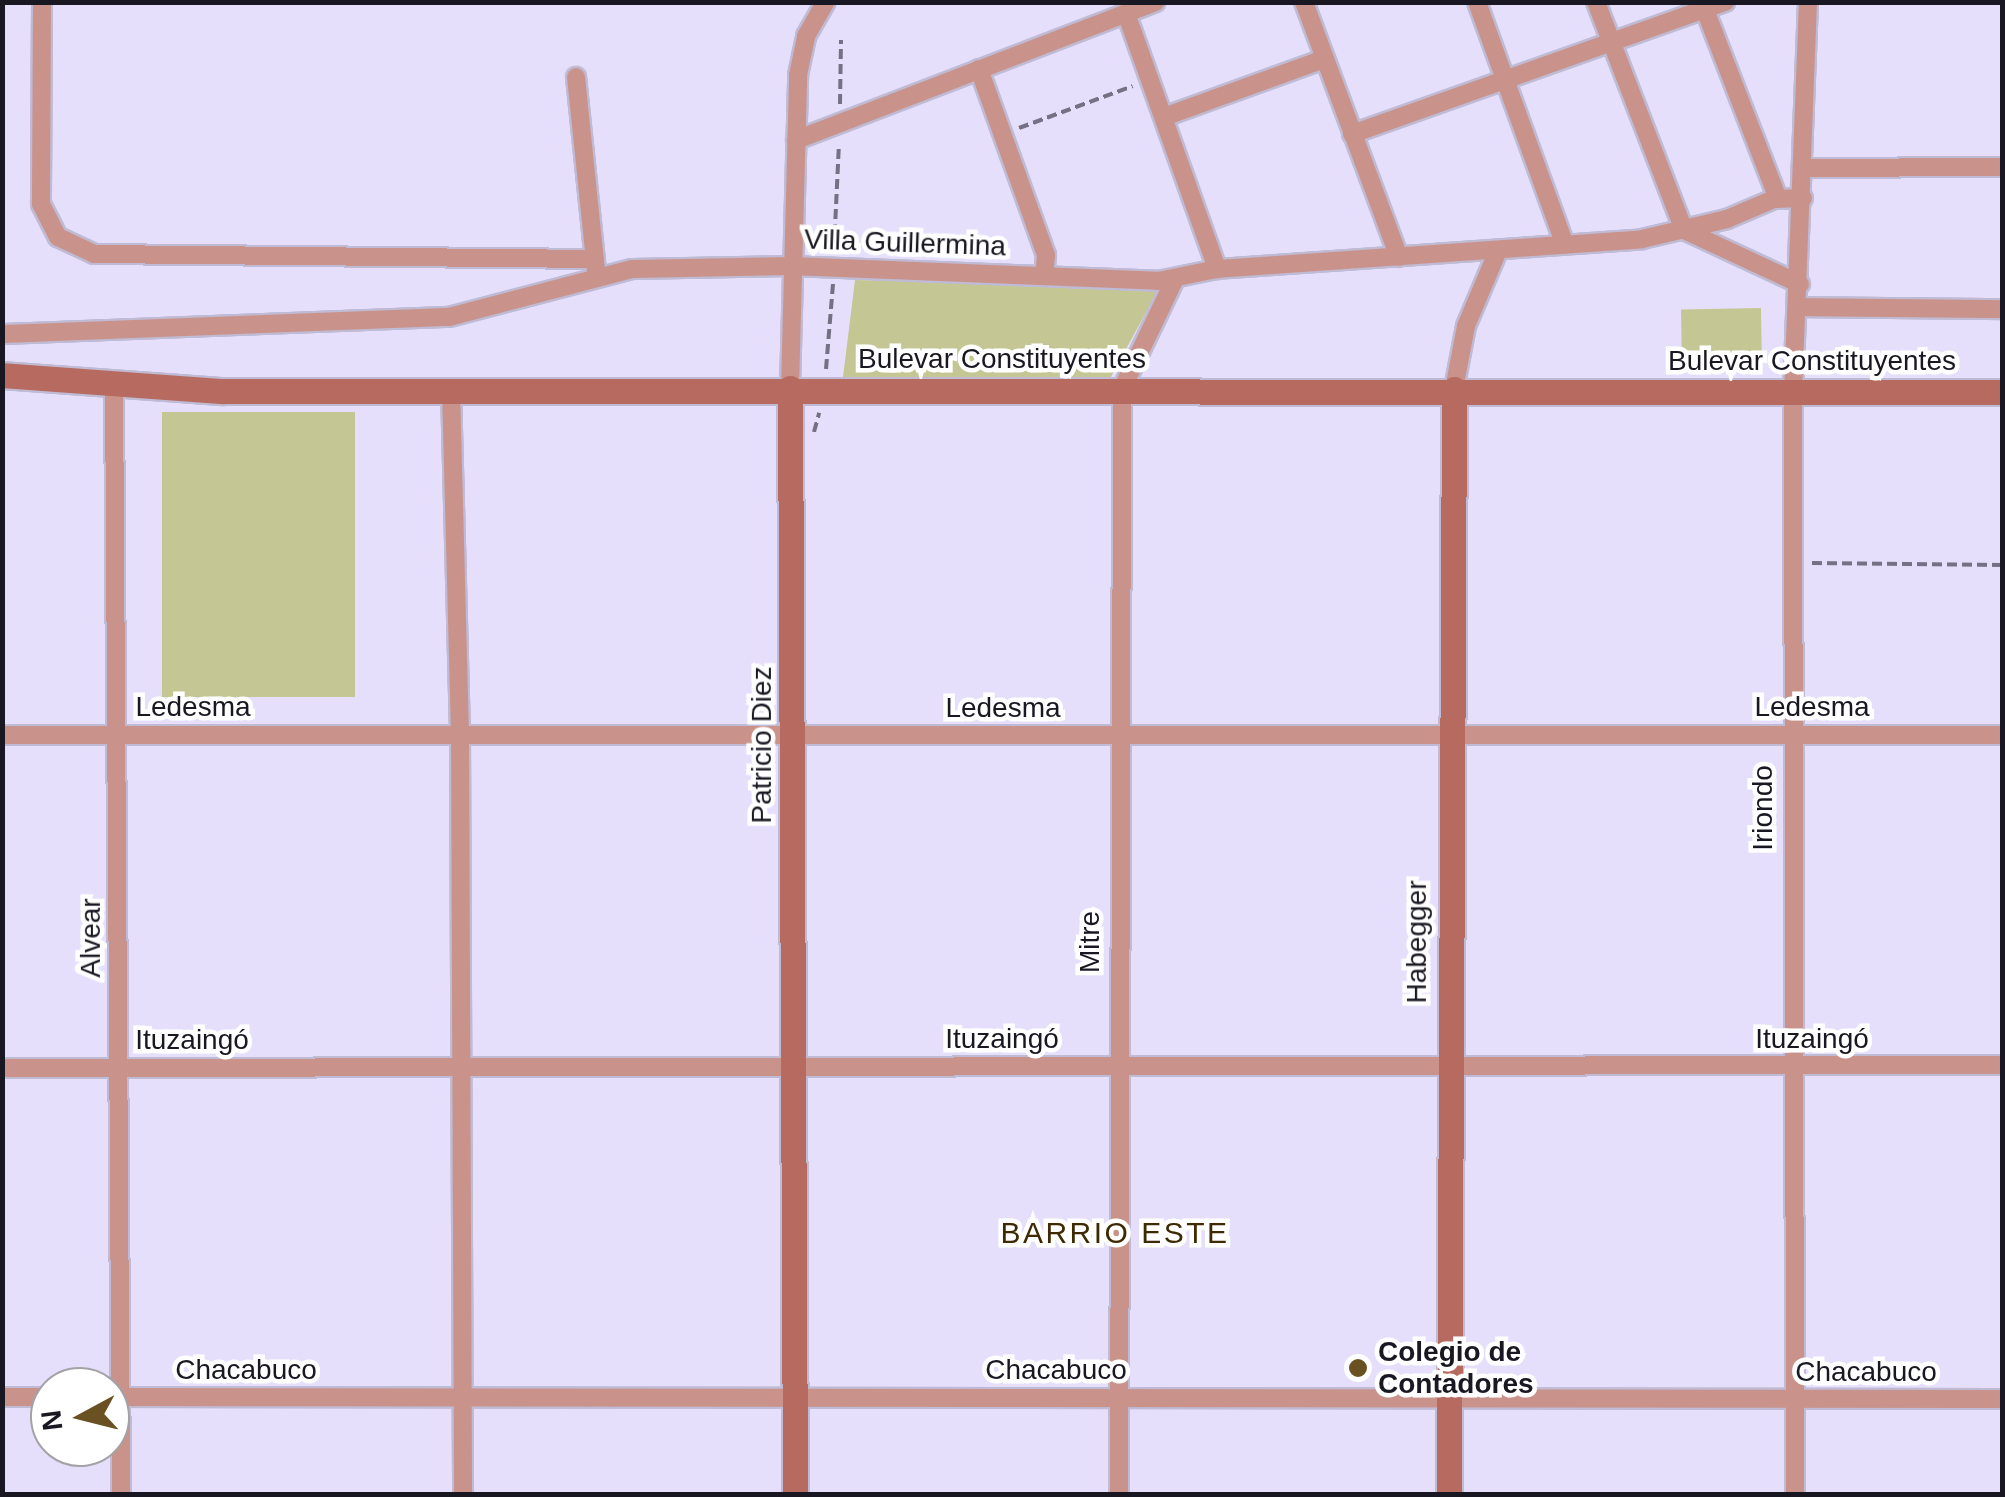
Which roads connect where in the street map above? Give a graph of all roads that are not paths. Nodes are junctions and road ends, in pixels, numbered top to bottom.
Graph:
1 (42, 2) edge
2 (826, 2) edge
3 (1304, 2) edge
4 (1477, 2) edge
5 (1596, 2) edge
6 (1725, 2) edge
7 (1808, 2) edge
8 (1703, 6) edge
9 (1138, 7) edge
10 (1611, 44) junction
11 (1324, 59) junction
12 (979, 70) junction
13 (576, 77) dead end
14 (1506, 82) junction
15 (1164, 117) junction
16 (1352, 134) junction
17 (796, 140) junction
18 (2002, 167) edge
19 (1805, 168) junction
20 (1804, 198) junction
21 (1778, 199) junction
22 (1684, 230) junction
23 (1565, 245) junction
24 (1497, 253) junction
25 (1398, 257) junction
26 (791, 266) junction
27 (596, 268) junction
28 (1218, 269) junction
29 (1044, 276) junction
30 (1175, 279) junction
31 (1800, 284) junction
32 (1798, 307) junction
33 (2002, 309) edge
34 (2, 334) edge
35 (2, 375) edge
36 (114, 381) junction
37 (1795, 381) junction
38 (790, 388) junction
39 (1122, 389) junction
40 (1454, 389) junction
41 (451, 390) junction
42 (2002, 392) edge
43 (2, 735) edge
44 (118, 735) junction
45 (460, 735) junction
46 (792, 735) junction
47 (1119, 735) junction
48 (1790, 735) junction
49 (2002, 735) edge
50 (1448, 736) junction
51 (1447, 1065) junction
52 (2002, 1065) edge
53 (792, 1066) junction
54 (1117, 1066) junction
55 (460, 1067) junction
56 (1791, 1067) junction
57 (2, 1068) edge
58 (118, 1068) junction
59 (116, 1367) edge
60 (2, 1397) edge
61 (30, 1397) edge
62 (130, 1397) edge
63 (463, 1398) junction
64 (794, 1398) junction
65 (1118, 1398) junction
66 (1449, 1398) junction
67 (2002, 1399) edge
68 (1794, 1401) junction
69 (120, 1467) edge
70 (121, 1494) edge
71 (462, 1494) edge
72 (795, 1494) edge
73 (1118, 1494) edge
74 (1449, 1494) edge
75 (1795, 1494) edge

1 - 27 street
2 - 17 street, Patricio Diez
3 - 11 street
4 - 14 street
5 - 10 street
6 - 8 street
7 - 19 street, Iriondo
8 - 10 street
8 - 21 street
9 - 12 street
9 - 15 street
10 - 14 street
10 - 22 street
11 - 15 street
11 - 16 street
12 - 17 street
12 - 29 street
13 - 27 street
14 - 16 street
14 - 23 street
15 - 28 street
16 - 25 street
17 - 26 street, Patricio Diez
18 - 19 street
19 - 20 street, Iriondo
20 - 21 street, Villa Guillermina
20 - 31 street, Iriondo
21 - 22 street, Villa Guillermina
22 - 23 street, Villa Guillermina
22 - 31 street
23 - 24 street, Villa Guillermina
24 - 25 street, Villa Guillermina
24 - 40 street
25 - 28 street, Villa Guillermina
26 - 27 street, Villa Guillermina
26 - 29 street, Villa Guillermina
26 - 38 street, Patricio Diez
27 - 34 street, Villa Guillermina
28 - 30 street, Villa Guillermina
29 - 30 street, Villa Guillermina
30 - 39 street
31 - 32 street, Iriondo
32 - 33 street
32 - 37 street, Iriondo
35 - 36 street, Bulevar Constituyentes
36 - 41 street, Bulevar Constituyentes
36 - 44 street, Alvear
37 - 40 street, Bulevar Constituyentes
37 - 42 street, Bulevar Constituyentes
37 - 48 street, Iriondo
38 - 39 street, Bulevar Constituyentes
38 - 41 street, Bulevar Constituyentes
38 - 46 street, Patricio Diez
39 - 40 street, Bulevar Constituyentes
39 - 47 street, Mitre
40 - 50 street, Habegger
41 - 45 street
43 - 44 street, Ledesma
44 - 45 street, Ledesma
44 - 58 street, Alvear
45 - 46 street, Ledesma
45 - 55 street
46 - 47 street, Ledesma
46 - 53 street, Patricio Diez
47 - 50 street, Ledesma
47 - 54 street, Mitre
48 - 49 street, Ledesma
48 - 50 street, Ledesma
48 - 56 street, Iriondo
50 - 51 street, Habegger
51 - 54 street, Ituzaingó
51 - 56 street, Ituzaingó
51 - 66 street, Habegger
52 - 56 street, Ituzaingó
53 - 54 street, Ituzaingó
53 - 55 street, Ituzaingó
53 - 64 street, Patricio Diez
54 - 65 street, Mitre
55 - 58 street, Ituzaingó
55 - 63 street
56 - 68 street, Iriondo
57 - 58 street, Ituzaingó
58 - 59 street, Alvear
60 - 61 street
62 - 63 street, Chacabuco
63 - 64 street, Chacabuco
63 - 71 street
64 - 65 street, Chacabuco
64 - 72 street, Patricio Diez
65 - 66 street, Chacabuco
65 - 73 street, Mitre
66 - 68 street, Chacabuco
66 - 74 street, Habegger
67 - 68 street, Chacabuco
68 - 75 street, Iriondo
69 - 70 street, Alvear

